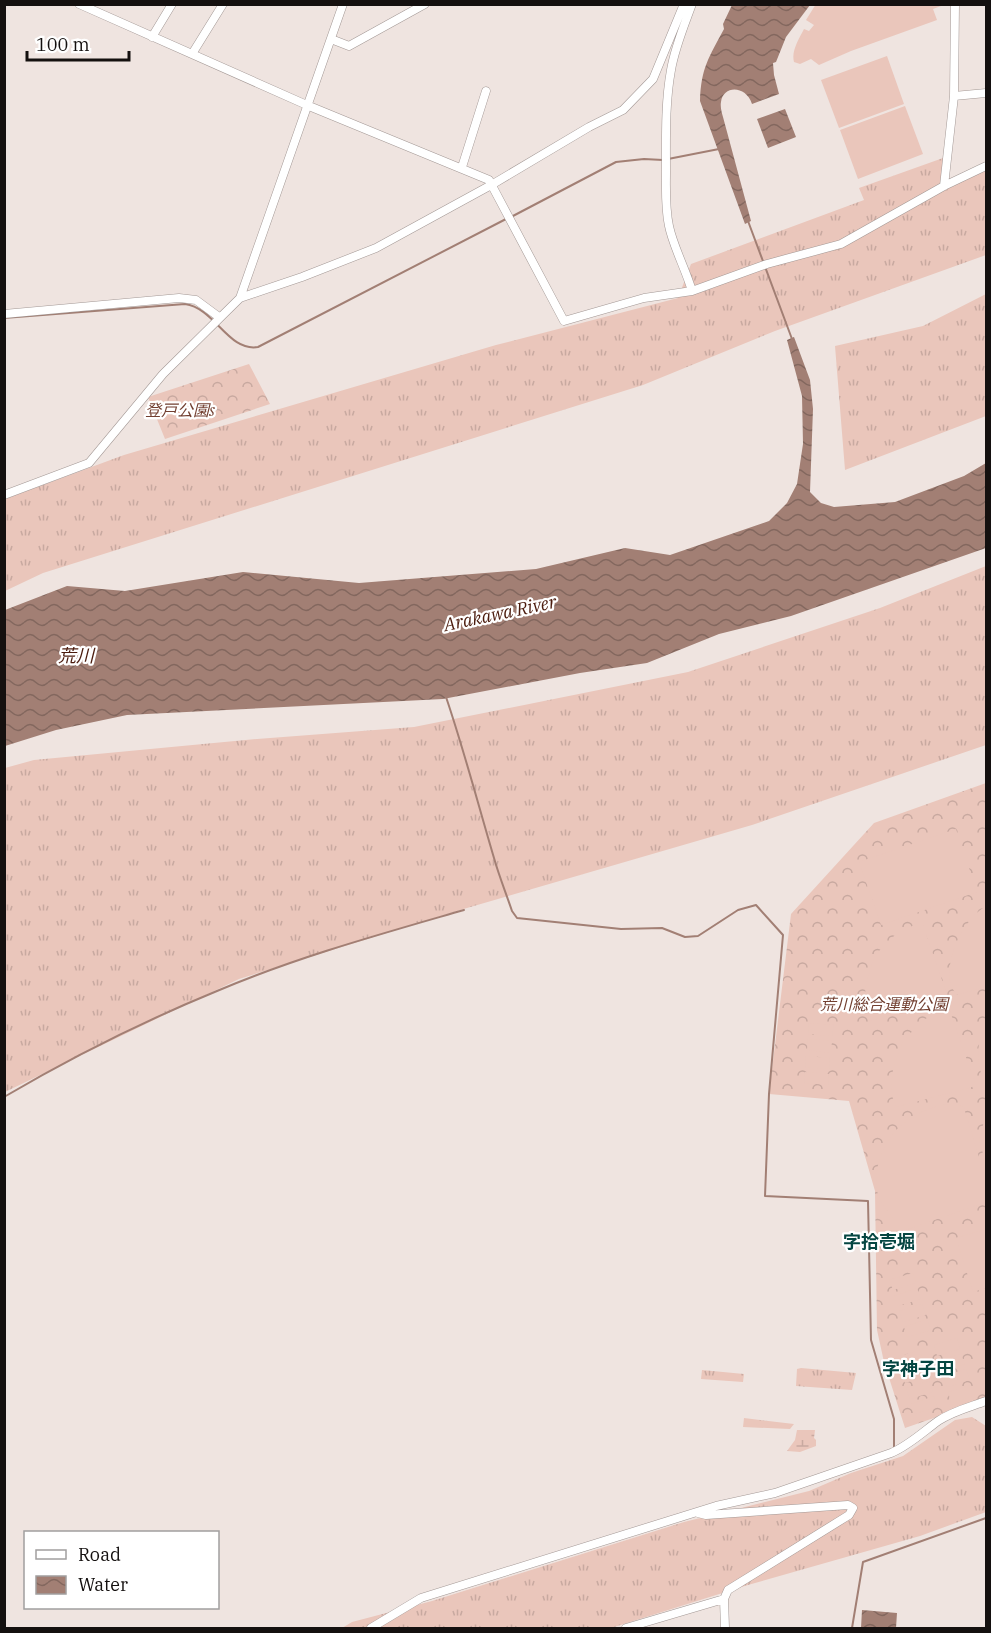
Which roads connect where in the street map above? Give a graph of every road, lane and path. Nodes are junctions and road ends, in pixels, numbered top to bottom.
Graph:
1 (172, 4) edge
2 (223, 4) edge
3 (343, 4) edge
4 (425, 4) edge
5 (684, 4) edge
6 (692, 4) edge
7 (954, 4) edge
8 (80, 5) edge
9 (152, 37) junction
10 (332, 39) junction
11 (192, 54) junction
12 (486, 91) dead end
13 (987, 93) edge
14 (954, 96) junction
15 (309, 106) junction
16 (987, 166) edge
17 (462, 167) junction
18 (493, 184) junction
19 (944, 186) junction
20 (692, 291) junction
21 (240, 298) junction
22 (4, 314) edge
23 (219, 317) junction
24 (4, 495) edge
25 (987, 1401) edge
26 (697, 1513) junction
27 (724, 1599) junction
28 (650, 1625) edge
29 (371, 1629) edge
30 (626, 1629) edge
31 (725, 1629) edge

1 - 9 street
2 - 11 street
3 - 10 street
4 - 10 street
5 - 18 street
6 - 20 street
7 - 14 street
8 - 9 street
9 - 11 street
10 - 15 street
11 - 15 street
12 - 17 street
13 - 14 street
14 - 19 street
15 - 17 street
15 - 21 street
16 - 19 street
17 - 18 street
18 - 20 street
18 - 21 street
19 - 20 street
21 - 23 street
22 - 23 street
23 - 24 street
25 - 26 street
26 - 27 street
26 - 29 street
27 - 28 street
27 - 31 street
28 - 30 street

